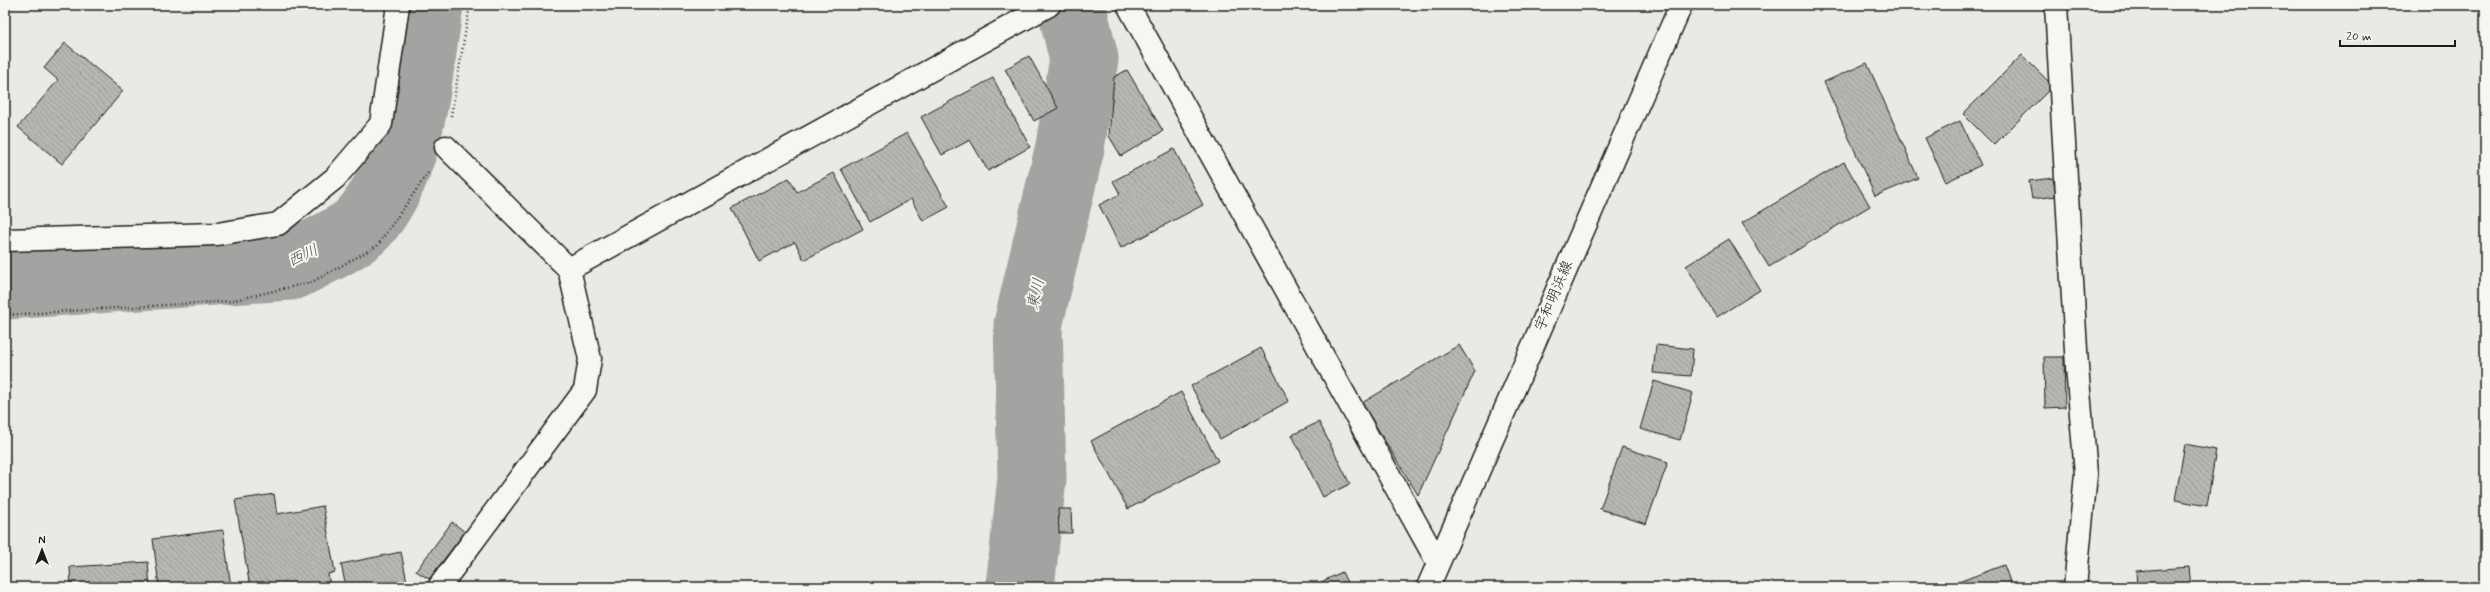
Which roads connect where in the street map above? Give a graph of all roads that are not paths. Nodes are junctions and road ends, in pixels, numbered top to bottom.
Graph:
1 (398, 5) edge
2 (1128, 5) edge
3 (1681, 5) edge
4 (2056, 5) edge
5 (1047, 6) edge
6 (446, 147) dead end
7 (5, 240) edge
8 (569, 269) junction
9 (1438, 563) junction
10 (439, 587) edge
11 (1428, 587) edge
12 (2075, 587) edge

1 - 7 street
2 - 9 street
3 - 9 street, 宇和明浜線
4 - 12 street
5 - 8 street
6 - 8 street
8 - 10 street
9 - 11 street, 宇和明浜線

